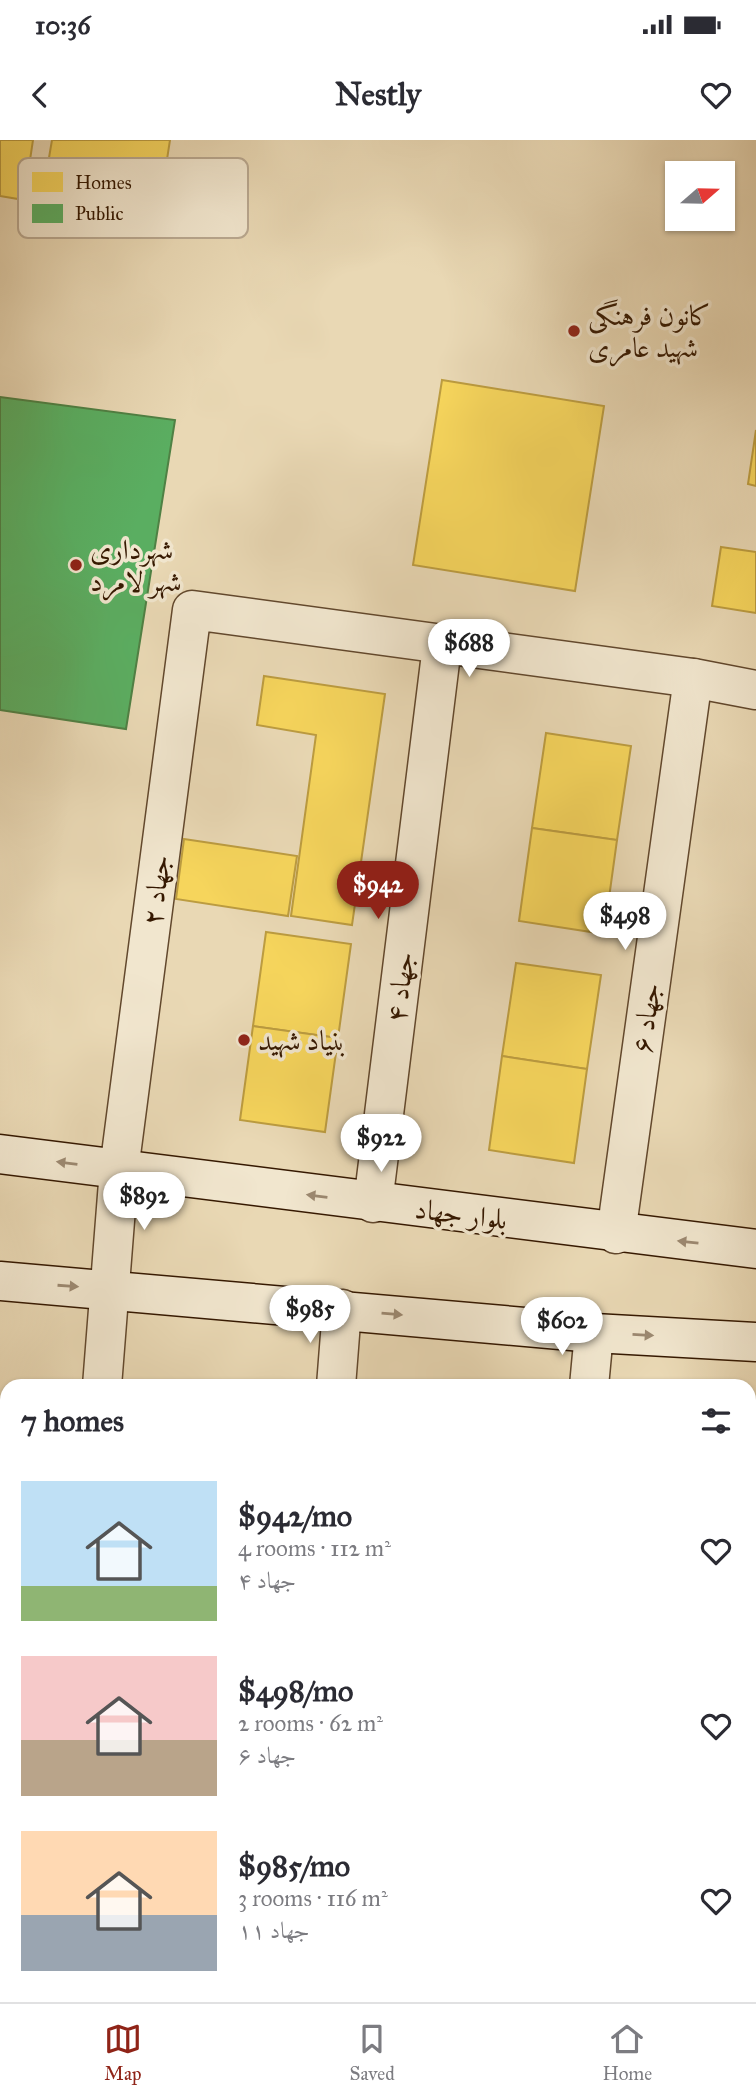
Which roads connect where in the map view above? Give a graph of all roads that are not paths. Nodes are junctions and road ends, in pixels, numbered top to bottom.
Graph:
1 (442, 646) junction
2 (693, 678) junction
3 (756, 690) edge
4 (0, 1154) edge
5 (119, 1170) junction
6 (373, 1203) junction
7 (616, 1234) junction
8 (756, 1249) edge
9 (0, 1281) edge
10 (110, 1290) junction
11 (342, 1309) junction
12 (594, 1333) junction
13 (756, 1342) edge
14 (103, 1379) edge
15 (337, 1379) edge
16 (590, 1379) edge

1 - 2 street
1 - 5 street, جهاد ۲
1 - 6 street, جهاد ۴
2 - 3 street
2 - 7 street, جهاد ۶
5 -> 4 street, بلوار جهاد
6 -> 5 street, بلوار جهاد
5 - 10 street, جهاد ۲
6 - 7 street, بلوار جهاد
8 -> 7 street, بلوار جهاد
9 -> 10 street
10 - 11 street
10 - 14 street, جهاد ۲
11 -> 12 street
11 - 15 street
12 -> 13 street
12 - 16 street

